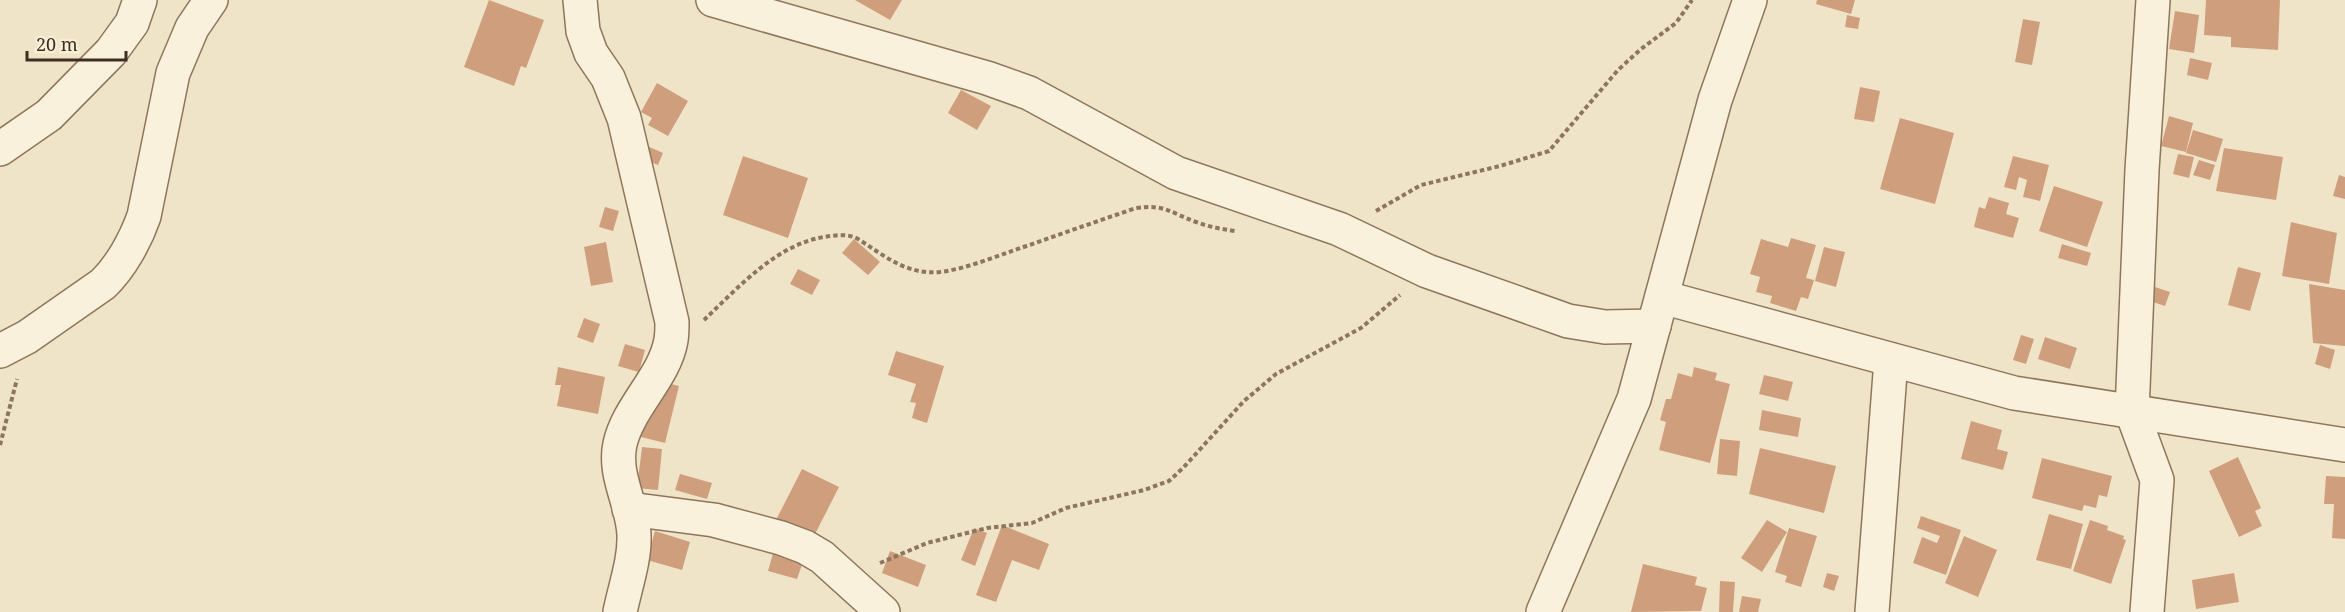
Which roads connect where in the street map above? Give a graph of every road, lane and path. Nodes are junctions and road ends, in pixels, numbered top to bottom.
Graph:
1 (140, 0) edge
2 (211, 0) edge
3 (579, 0) edge
4 (713, 0) edge
5 (1692, 0) edge
6 (1750, 0) edge
7 (2153, 0) edge
8 (0, 149) edge
9 (1339, 229) junction
10 (1242, 232) dead end
11 (1427, 271) junction
12 (1658, 311) junction
13 (14, 344) edge
14 (667, 356) junction
15 (1890, 360) junction
16 (2132, 412) junction
17 (0, 445) edge
18 (2345, 445) edge
19 (629, 509) junction
20 (846, 578) junction
21 (620, 612) edge
22 (883, 612) edge
23 (1544, 612) edge
24 (1872, 612) edge
25 (2147, 612) edge

1 - 8 street
2 - 13 street
3 - 14 street
4 - 9 street
5 - 9 path
6 - 12 street
7 - 16 street
9 - 11 street
10 - 14 path
11 - 12 street
11 - 20 path
12 - 15 street
12 - 23 street
13 - 17 path
14 - 19 street
15 - 16 street
15 - 24 street
16 - 18 street
16 - 25 street
19 - 20 street
19 - 21 street
20 - 22 street

